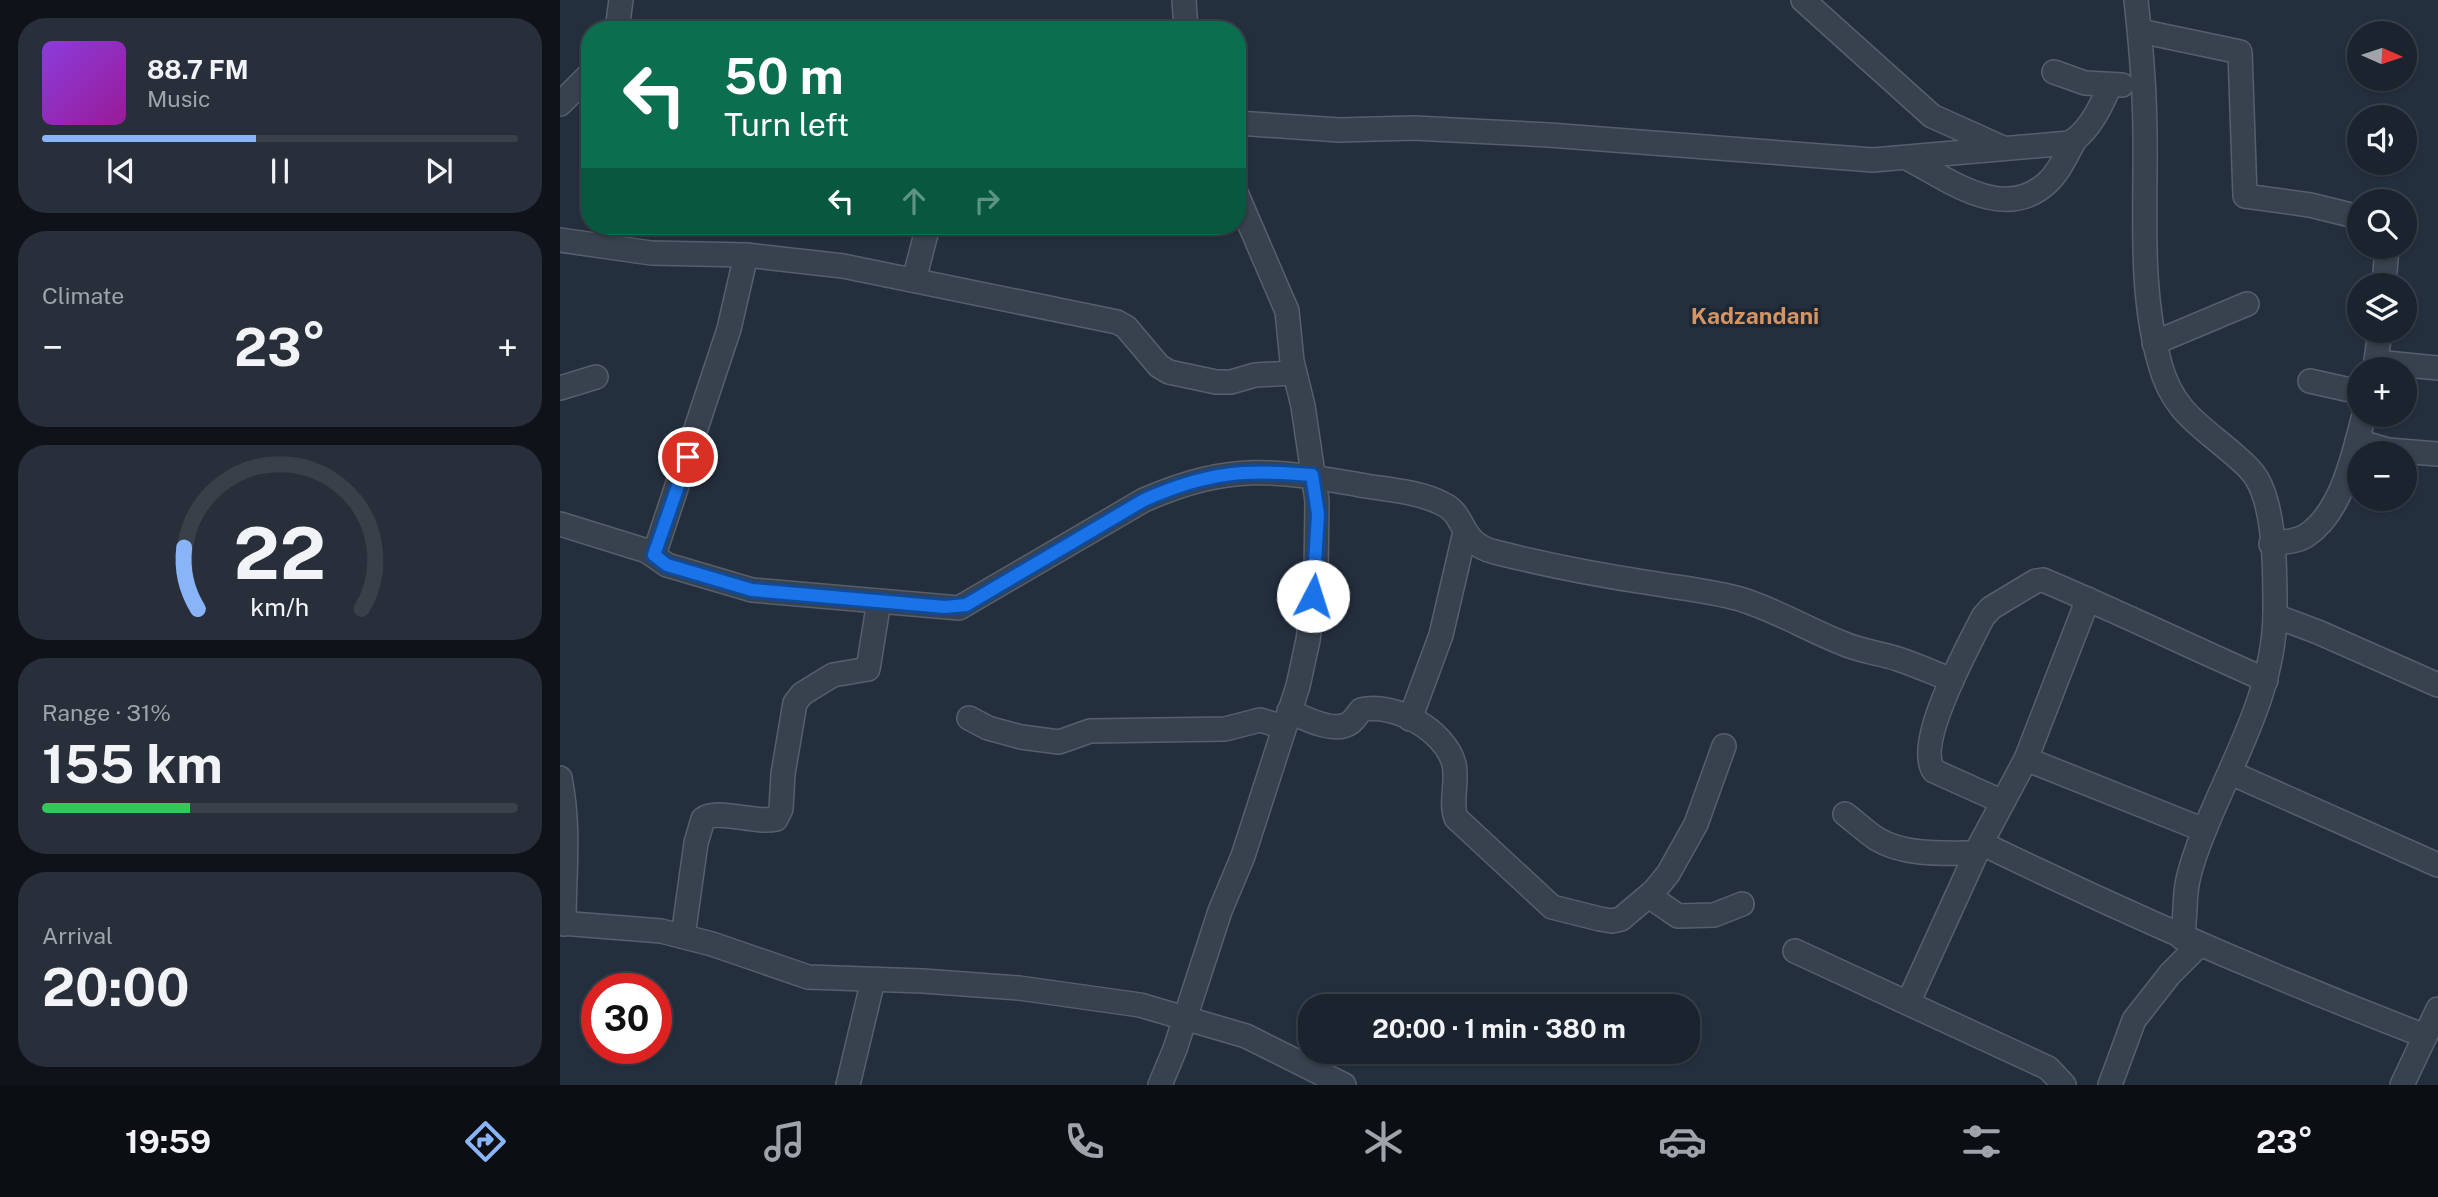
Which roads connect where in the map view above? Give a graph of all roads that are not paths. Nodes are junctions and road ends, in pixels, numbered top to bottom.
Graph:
1 (621, 0) edge
2 (1184, 0) edge
3 (1803, 0) edge
4 (2136, 0) edge
5 (618, 21) edge
6 (1185, 21) edge
7 (2140, 31) junction
8 (2054, 72) dead end
9 (581, 83) edge
10 (2110, 85) junction
11 (2143, 85) junction
12 (560, 104) edge
13 (1246, 124) edge
14 (2075, 140) junction
15 (2003, 148) junction
16 (1909, 159) junction
17 (2347, 214) edge
18 (1246, 215) edge
19 (926, 235) edge
20 (560, 240) edge
21 (746, 255) junction
22 (914, 280) junction
23 (2247, 304) dead end
24 (2154, 343) junction
25 (2417, 367) edge
26 (2438, 368) edge
27 (1294, 373) junction
28 (596, 377) dead end
29 (2310, 381) dead end
30 (560, 388) edge
31 (2347, 389) edge
32 (2361, 427) edge
33 (2357, 441) edge
34 (2417, 452) edge
35 (2438, 454) edge
36 (2347, 468) edge
37 (1312, 475) junction
38 (560, 524) edge
39 (1465, 531) junction
40 (2271, 544) junction
41 (654, 555) junction
42 (2088, 599) junction
43 (879, 601) junction
44 (2274, 616) junction
45 (1952, 680) junction
46 (2266, 680) junction
47 (2438, 685) edge
48 (970, 718) dead end
49 (1287, 719) junction
50 (1410, 719) junction
51 (1724, 746) dead end
52 (2026, 760) junction
53 (2231, 773) junction
54 (560, 778) edge
55 (2003, 802) junction
56 (563, 808) edge
57 (1845, 814) dead end
58 (2204, 831) junction
59 (1979, 848) junction
60 (2438, 865) edge
61 (1649, 896) junction
62 (1742, 904) dead end
63 (562, 923) edge
64 (683, 936) junction
65 (2191, 941) junction
66 (1795, 951) dead end
67 (873, 980) junction
68 (1908, 1003) junction
69 (2438, 1009) edge
70 (1186, 1017) junction
71 (2425, 1036) junction
72 (848, 1085) edge
73 (1160, 1085) edge
74 (1344, 1085) edge
75 (2064, 1085) edge
76 (2110, 1085) edge
77 (2402, 1085) edge

1 - 5 street
2 - 6 street
3 - 15 street
4 - 7 street
7 - 11 street
7 - 17 street
8 - 10 street
9 - 12 street
10 - 11 street
10 - 14 street
11 - 24 street
13 - 16 street
14 - 15 street
14 - 16 street
15 - 16 street
18 - 27 street
19 - 22 street
20 - 21 street
21 - 22 street
21 - 41 street
22 - 27 street
23 - 24 street
24 - 40 street
25 - 26 street
27 - 37 street
28 - 30 street
29 - 31 street
32 - 33 street
34 - 35 street
36 - 40 street
37 - 39 street
37 - 43 street
37 - 49 street
38 - 41 street
39 - 45 street
39 - 50 street
40 - 44 street
41 - 43 street
42 - 45 street
42 - 46 street
42 - 52 street
43 - 64 street
44 - 46 street
44 - 47 street
45 - 55 street
46 - 53 street
48 - 49 street
49 - 50 street
49 - 70 street
50 - 61 street
51 - 61 street
52 - 55 street
52 - 58 street
53 - 58 street
53 - 60 street
54 - 56 street
55 - 59 street
56 - 63 street
57 - 59 street
58 - 65 street
59 - 65 street
59 - 68 street
61 - 62 street
63 - 64 street
64 - 67 street
65 - 71 street
65 - 76 street
66 - 68 street
67 - 70 street
67 - 72 street
68 - 75 street
69 - 71 street
70 - 73 street
70 - 74 street
71 - 77 street

